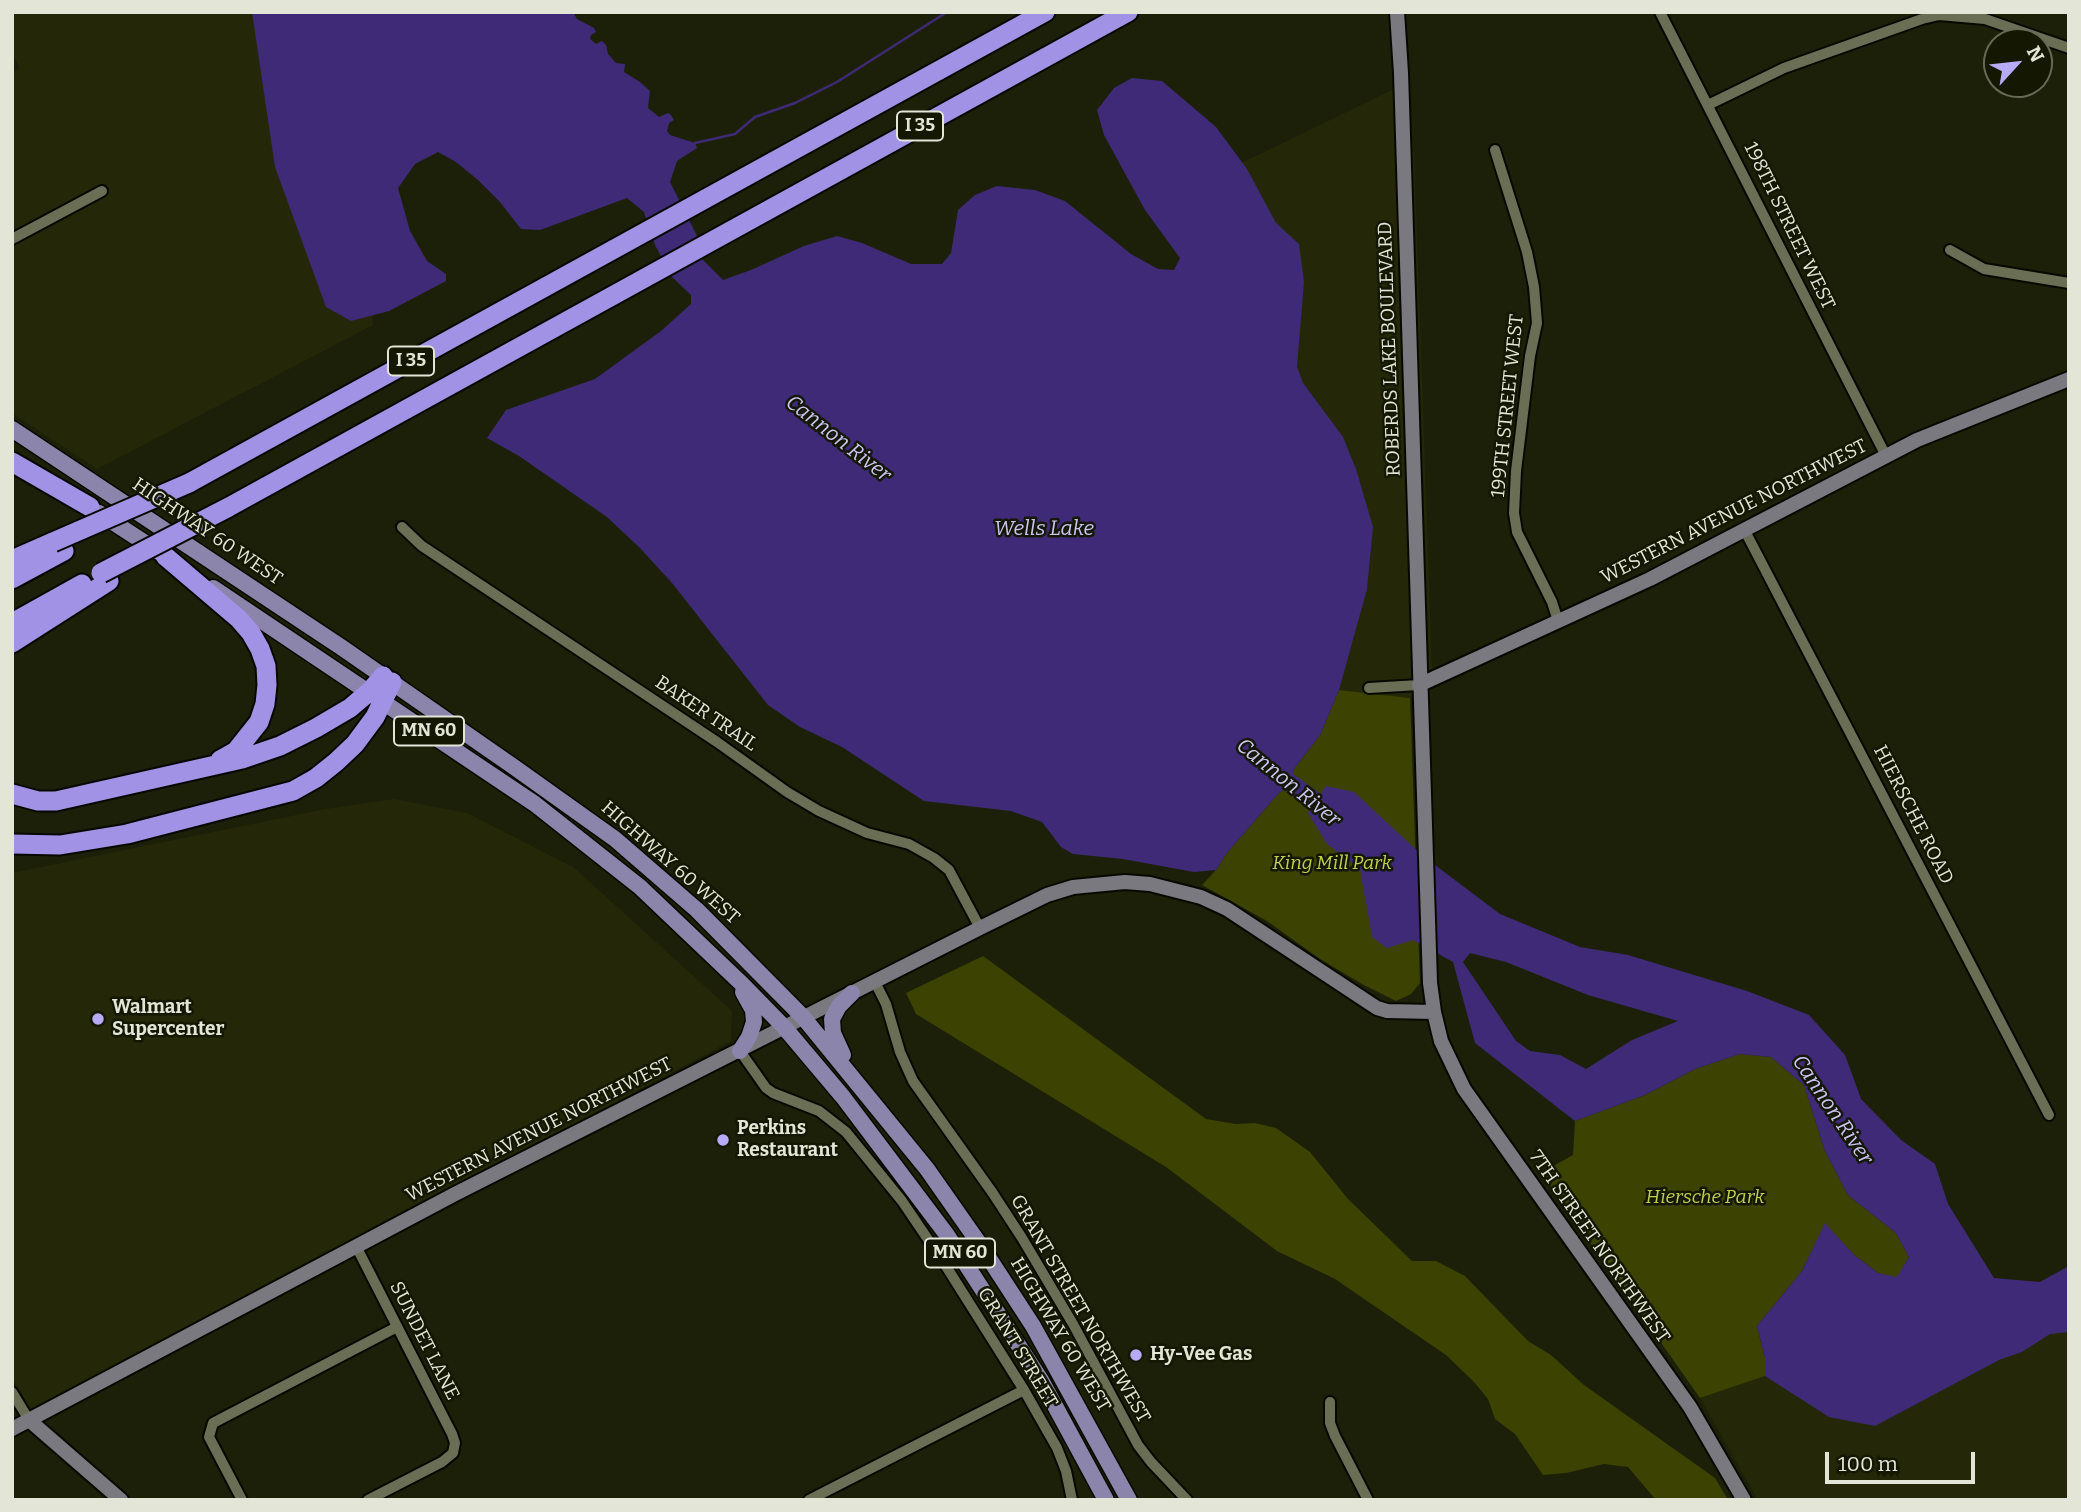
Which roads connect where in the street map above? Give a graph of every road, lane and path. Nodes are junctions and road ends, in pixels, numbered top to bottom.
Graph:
1 (1045, 12) edge
2 (1128, 12) edge
3 (1397, 12) edge
4 (1660, 12) edge
5 (1921, 15) edge
6 (2069, 48) edge
7 (1708, 105) junction
8 (1495, 150) dead end
9 (102, 191) dead end
10 (12, 239) edge
11 (1950, 250) dead end
12 (2069, 283) edge
13 (2069, 379) edge
14 (12, 429) edge
15 (12, 455) edge
16 (1886, 456) junction
17 (12, 462) edge
18 (90, 507) junction
19 (401, 527) dead end
20 (1745, 531) junction
21 (59, 546) junction
22 (165, 556) junction
23 (12, 560) edge
24 (105, 577) junction
25 (12, 579) edge
26 (1558, 621) junction
27 (12, 622) edge
28 (12, 643) edge
29 (388, 679) junction
30 (1419, 685) junction
31 (1369, 688) dead end
32 (377, 696) junction
33 (202, 768) junction
34 (12, 794) edge
35 (12, 844) edge
36 (980, 928) junction
37 (730, 972) junction
38 (875, 982) junction
39 (852, 993) junction
40 (1434, 1012) junction
41 (803, 1017) junction
42 (784, 1027) junction
43 (740, 1051) junction
44 (862, 1088) junction
45 (2049, 1115) dead end
46 (356, 1246) junction
47 (397, 1328) junction
48 (1024, 1390) junction
49 (12, 1392) edge
50 (1329, 1402) dead end
51 (29, 1420) junction
52 (12, 1429) edge
53 (121, 1500) edge
54 (242, 1500) edge
55 (368, 1500) edge
56 (809, 1500) edge
57 (1072, 1500) edge
58 (1106, 1500) edge
59 (1129, 1500) edge
60 (1187, 1500) edge
61 (1368, 1500) edge
62 (1744, 1500) edge

1 - 21 highway, I 35, bridge
2 - 24 highway, I 35, bridge
3 - 30 street, ROBERDS LAKE BOULEVARD
4 - 7 street, 198TH STREET WEST
5 - 6 street
5 - 7 street
7 - 16 street, 198TH STREET WEST
8 - 26 street, 199TH STREET WEST
9 - 10 street
11 - 12 street
13 - 16 street, WESTERN AVENUE NORTHWEST
14 - 29 main road, HIGHWAY 60 WEST / MN 60
15 - 18 main road, HIGHWAY 60 WEST / MN 60
16 - 20 street, WESTERN AVENUE NORTHWEST
17 - 18 highway
18 - 22 main road, HIGHWAY 60 WEST / MN 60
19 - 36 street, BAKER TRAIL
20 - 26 street, WESTERN AVENUE NORTHWEST
20 - 45 street, HIERSCHE ROAD
21 - 23 highway
21 - 25 highway
22 - 32 main road, HIGHWAY 60 WEST / MN 60
22 - 33 highway
24 - 27 highway
24 - 28 highway
26 - 30 street, WESTERN AVENUE NORTHWEST
29 - 32 highway
29 - 41 main road, HIGHWAY 60 WEST / MN 60
30 - 31 street
30 - 40 street, 7TH STREET NORTHWEST
32 - 33 highway
32 - 35 highway
32 - 37 main road, HIGHWAY 60 WEST / MN 60
33 - 34 highway
36 - 38 street, WESTERN AVENUE NORTHWEST
36 - 40 street, WESTERN AVENUE NORTHWEST
37 - 42 main road, HIGHWAY 60 WEST / MN 60
37 - 43 main road
38 - 39 street, WESTERN AVENUE NORTHWEST
38 - 60 street, GRANT STREET NORTHWEST
39 - 41 street, WESTERN AVENUE NORTHWEST
39 - 44 main road
40 - 62 street, 7TH STREET NORTHWEST
41 - 42 street, WESTERN AVENUE NORTHWEST
41 - 44 main road, HIGHWAY 60 WEST / MN 60
42 - 43 street, WESTERN AVENUE NORTHWEST
42 - 58 main road, HIGHWAY 60 WEST / MN 60
43 - 46 street, WESTERN AVENUE NORTHWEST
43 - 48 street, GRANT STREET
44 - 59 main road, HIGHWAY 60 WEST / MN 60
46 - 47 street, SUNDET LANE
46 - 51 street, WESTERN AVENUE NORTHWEST
47 - 54 street
47 - 55 street, SUNDET LANE
48 - 56 street
48 - 57 street, GRANT STREET
49 - 51 street
50 - 61 street
51 - 52 street, WESTERN AVENUE NORTHWEST
51 - 53 street

